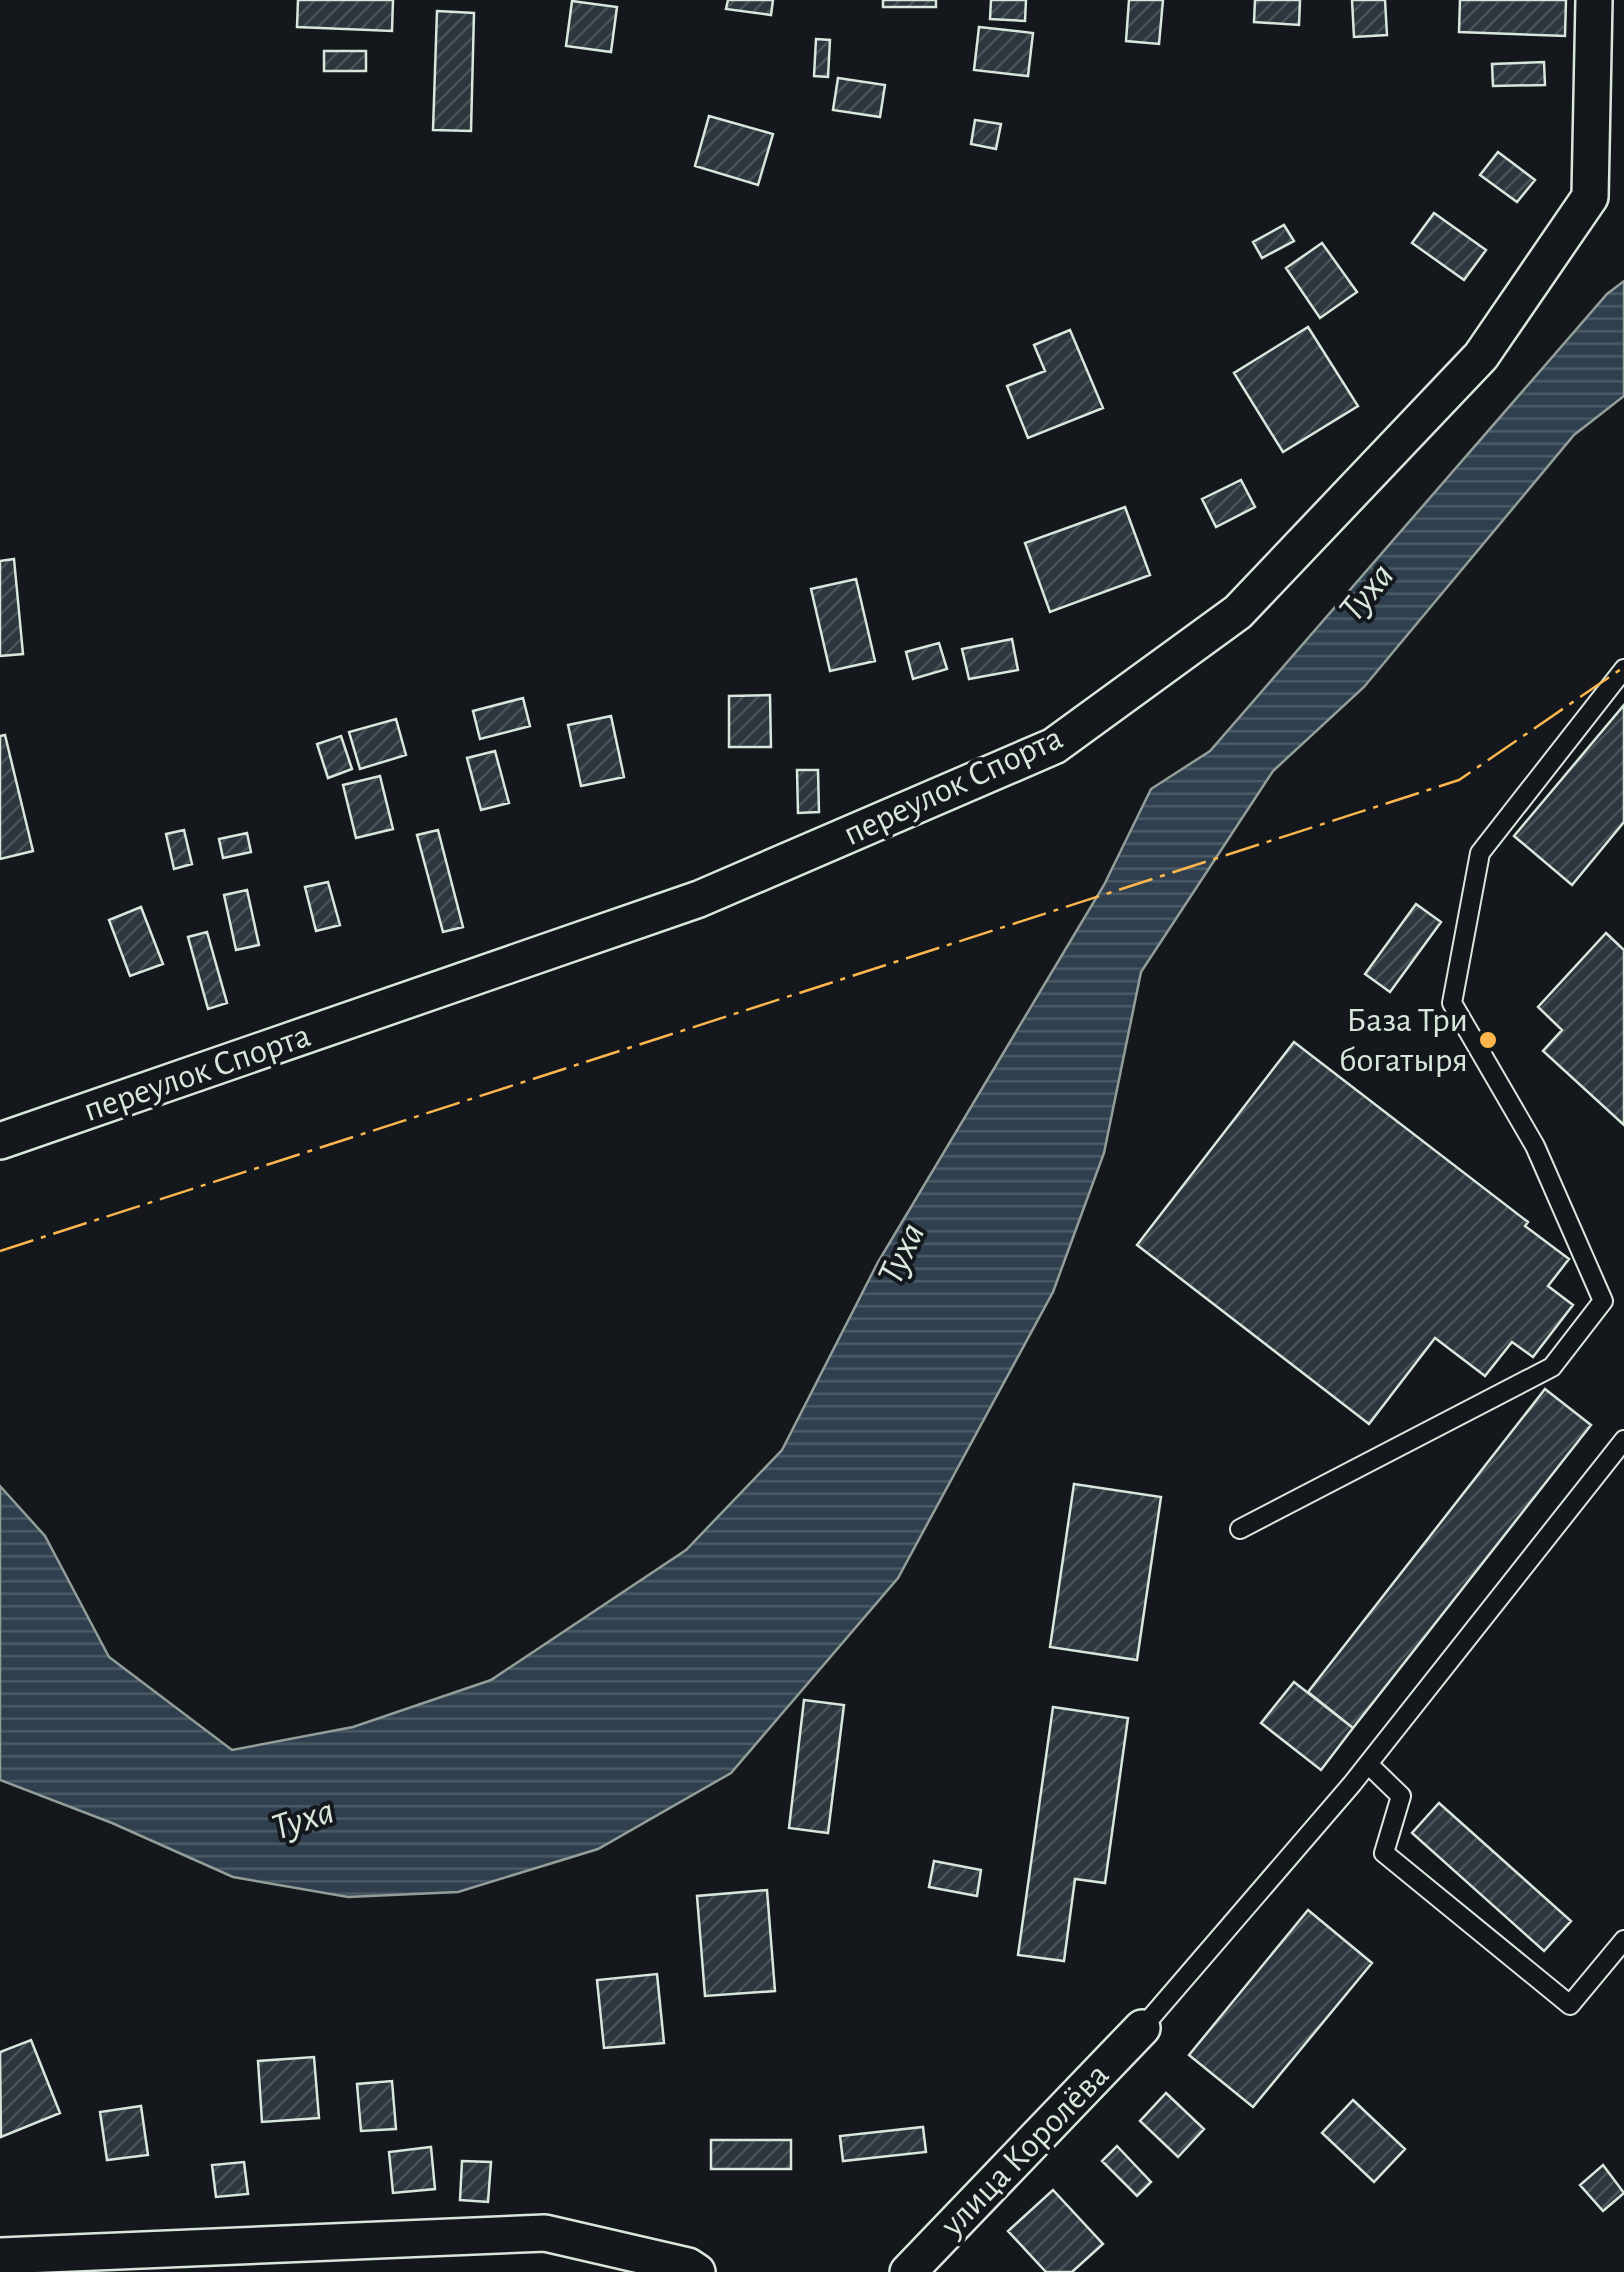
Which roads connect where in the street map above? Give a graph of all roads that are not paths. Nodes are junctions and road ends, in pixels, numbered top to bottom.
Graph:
1 (1594, 0) edge
2 (1624, 669) edge
3 (0, 1140) edge
4 (1624, 1440) edge
5 (1240, 1528) dead end
6 (1368, 1764) junction
7 (1624, 1940) edge
8 (1142, 2028) joint
9 (0, 2256) edge
10 (698, 2272) edge
11 (908, 2272) edge

1 - 3 street, переулок Спорта
2 - 5 lane
4 - 6 lane
6 - 7 lane
6 - 8 lane
8 - 11 street, улица Королёва
9 - 10 street

